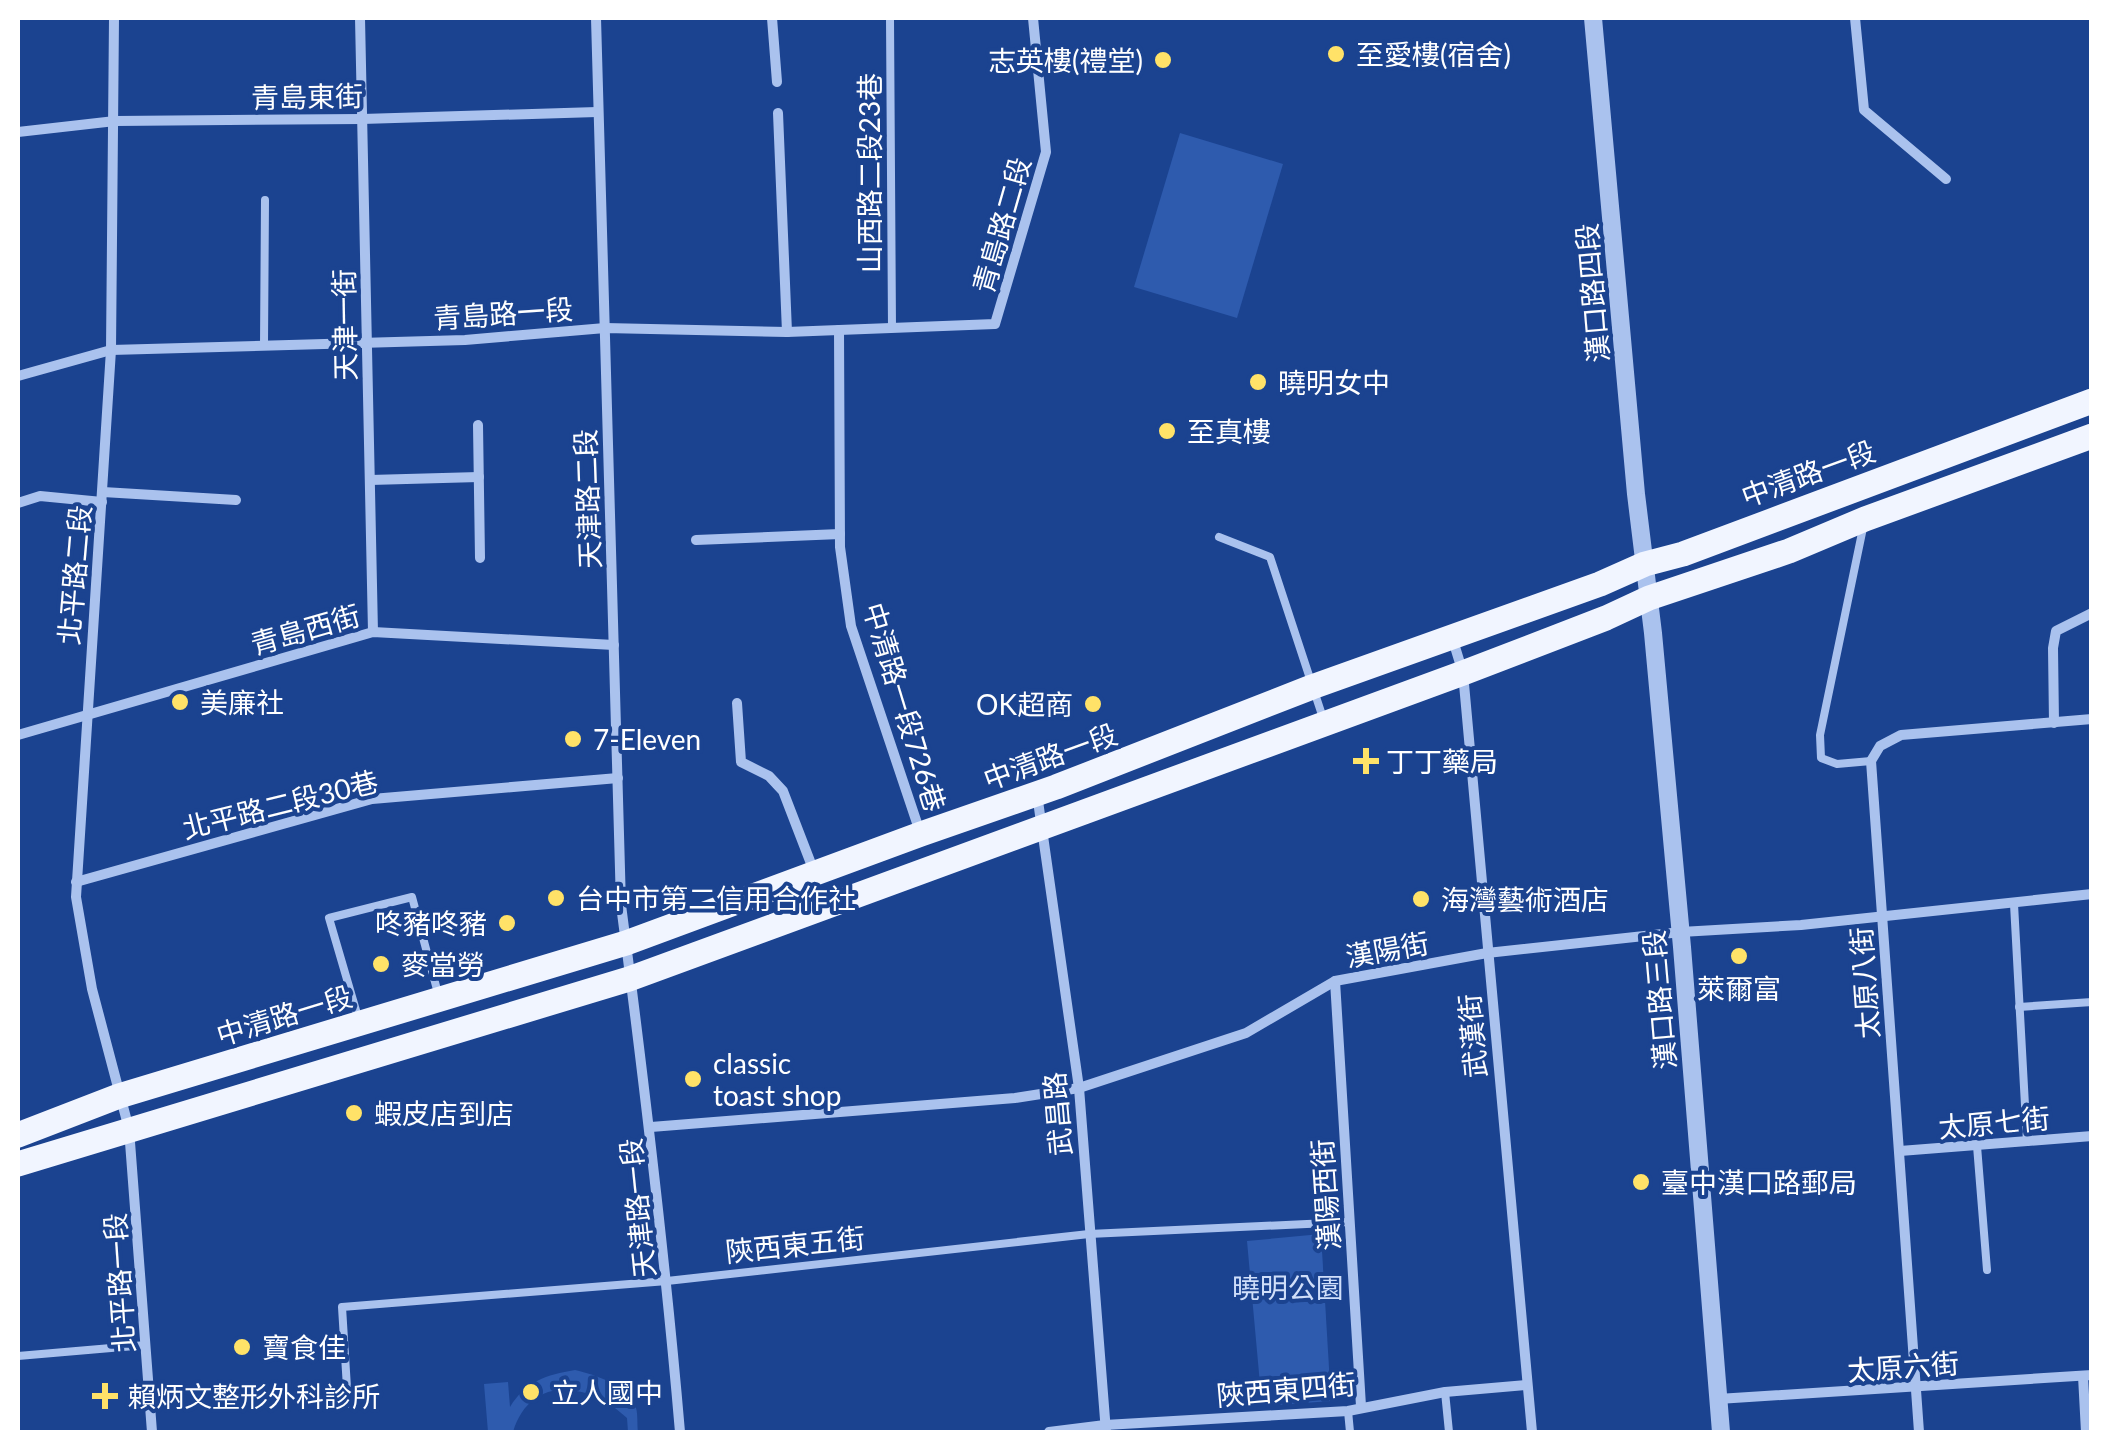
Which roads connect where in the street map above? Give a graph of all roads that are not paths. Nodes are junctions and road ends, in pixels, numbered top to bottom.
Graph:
1 (114, 18) edge
2 (360, 18) edge
3 (596, 18) edge
4 (772, 18) edge
5 (890, 18) edge
6 (1033, 18) edge
7 (1593, 18) edge
8 (1854, 18) edge
9 (777, 82) dead end
10 (597, 112) junction
11 (778, 114) dead end
12 (362, 119) junction
13 (114, 121) junction
14 (18, 132) edge
15 (1946, 179) dead end
16 (265, 200) dead end
17 (996, 324) joint
18 (605, 328) junction
19 (892, 328) junction
20 (840, 330) junction
21 (787, 332) junction
22 (367, 342) junction
23 (264, 345) junction
24 (111, 350) junction
25 (18, 376) edge
26 (2092, 402) edge
27 (478, 424) dead end
28 (2092, 436) edge
29 (479, 477) junction
30 (370, 480) junction
31 (103, 497) junction
32 (236, 500) dead end
33 (18, 502) edge
34 (1865, 519) junction
35 (840, 534) junction
36 (1219, 537) dead end
37 (696, 540) dead end
38 (480, 558) dead end
39 (1645, 564) junction
40 (1649, 598) junction
41 (2092, 613) edge
42 (373, 632) junction
43 (1452, 636) junction
44 (614, 645) junction
45 (1463, 674) junction
46 (1312, 687) junction
47 (737, 702) dead end
48 (85, 715) junction
49 (2092, 720) edge
50 (1325, 722) junction
51 (2054, 724) junction
52 (18, 735) edge
53 (1872, 761) junction
54 (618, 778) junction
55 (1037, 794) junction
56 (1043, 828) junction
57 (921, 834) junction
58 (815, 875) junction
59 (76, 882) junction
60 (2092, 894) edge
61 (2014, 904) junction
62 (1882, 915) junction
63 (1681, 932) junction
64 (626, 943) junction
65 (1487, 953) junction
66 (629, 980) junction
67 (1334, 981) junction
68 (440, 1001) junction
69 (2092, 1002) edge
70 (2019, 1007) junction
71 (359, 1023) junction
72 (1079, 1088) junction
73 (119, 1096) junction
74 (651, 1127) junction
75 (129, 1130) junction
76 (18, 1136) edge
77 (2092, 1136) edge
78 (2028, 1142) junction
79 (1977, 1146) junction
80 (1900, 1152) junction
81 (18, 1164) edge
82 (1349, 1222) junction
83 (1089, 1234) junction
84 (1987, 1270) dead end
85 (667, 1281) junction
86 (146, 1346) junction
87 (18, 1356) edge
88 (2087, 1376) edge
89 (1527, 1385) junction
90 (1916, 1388) junction
91 (1445, 1392) junction
92 (1718, 1399) junction
93 (348, 1404) dead end
94 (1361, 1406) junction
95 (1348, 1410) junction
96 (1106, 1429) edge
97 (152, 1432) edge
98 (680, 1432) edge
99 (1049, 1432) edge
100 (1350, 1432) edge
101 (1449, 1432) edge
102 (1532, 1432) edge
103 (1721, 1432) edge
104 (1919, 1432) edge
105 (2086, 1432) edge

1 - 13 street, 北平路二段
2 - 12 street, 天津一街
3 - 10 street, 天津路二段
4 - 9 street
5 - 19 lane, 山西路二段23巷
6 - 17 street, 青島路二段
7 - 39 street, 漢口路四段
8 - 15 street
10 - 12 street, 青島東街
10 - 18 street, 天津路二段
11 - 21 street
12 - 13 street, 青島東街
12 - 22 street, 天津一街
13 - 14 street, 青島東街
13 - 24 street, 北平路二段
16 - 23 lane
17 - 19 street, 青島路一段
18 - 21 street, 青島路一段
18 - 22 street, 青島路一段
18 - 44 street, 天津路二段
19 - 20 street, 青島路一段
20 - 21 street, 青島路一段
20 - 35 street, 中清路一段726巷
22 - 23 street, 青島路一段
22 - 30 street, 天津一街
23 - 24 street, 青島路一段
24 - 25 street, 青島路一段
24 - 31 street, 北平路二段
26 - 39 main road, 中清路一段
27 - 29 street
28 - 34 main road
29 - 30 street
29 - 38 street
30 - 42 street, 天津一街
31 - 32 street
31 - 33 street
31 - 48 street, 北平路二段
34 - 40 main road
34 - 53 lane
35 - 37 street
35 - 57 street, 中清路一段726巷
36 - 46 lane
39 - 40 street, 漢口路三段
39 - 43 main road, 中清路一段
40 - 45 main road
40 - 63 street, 漢口路三段
41 - 51 street
42 - 44 street, 青島西街
42 - 48 street, 青島西街
43 - 45 street, 武漢街
43 - 46 main road, 中清路一段
44 - 54 street, 天津路二段
45 - 50 main road
45 - 65 street, 武漢街
46 - 50 lane
46 - 55 main road, 中清路一段
47 - 58 street
48 - 52 street, 青島西街
48 - 59 street, 北平路二段
49 - 51 street
50 - 56 main road
51 - 53 street
53 - 62 street, 太原八街
54 - 59 street, 北平路二段30巷
54 - 64 street, 天津路二段
55 - 56 street, 武昌路
55 - 57 main road, 中清路一段
56 - 66 main road
56 - 72 street, 武昌路
57 - 58 main road, 中清路一段
58 - 64 main road, 中清路一段
59 - 73 street, 北平路二段
60 - 61 street, 漢陽街
61 - 62 street, 漢陽街
61 - 70 lane
62 - 63 street, 漢陽街
62 - 80 street, 太原八街
63 - 65 street, 漢陽街
63 - 92 street, 漢口路三段
64 - 66 street, 天津路二段
64 - 68 main road, 中清路一段
65 - 67 street, 漢陽街
65 - 89 street, 武漢街
66 - 74 street, 天津路一段
66 - 75 main road
67 - 72 street, 漢陽街
67 - 82 street, 漢陽西街
68 - 71 main road, 中清路一段
68 - 71 lane
69 - 70 lane
70 - 78 lane
71 - 73 main road, 中清路一段
72 - 74 street, 漢陽街
72 - 83 street, 武昌路
73 - 75 street, 北平路二段
73 - 76 main road, 中清路一段
74 - 85 street, 天津路一段
75 - 81 main road
75 - 86 street, 北平路一段
77 - 78 street, 太原七街
78 - 79 street, 太原七街
79 - 80 street, 太原七街
79 - 84 lane
80 - 90 street, 太原八街
82 - 83 lane, 陝西東五街
82 - 94 street, 漢陽西街
83 - 85 lane, 陝西東五街
83 - 96 street, 武昌路
85 - 93 lane, 陝西東五街
85 - 98 street, 天津路一段
86 - 87 lane
86 - 97 street, 北平路一段
88 - 90 street, 太原六街
88 - 105 street
89 - 91 street, 陜西東四街
89 - 102 street, 武漢街
90 - 92 street, 太原六街
90 - 104 street, 太原八街
91 - 94 street, 陜西東四街
91 - 101 lane
92 - 103 street, 漢口路三段
94 - 95 street, 陜西東四街
95 - 96 street, 陜西東四街
95 - 100 lane
96 - 99 street, 陜西東四街

